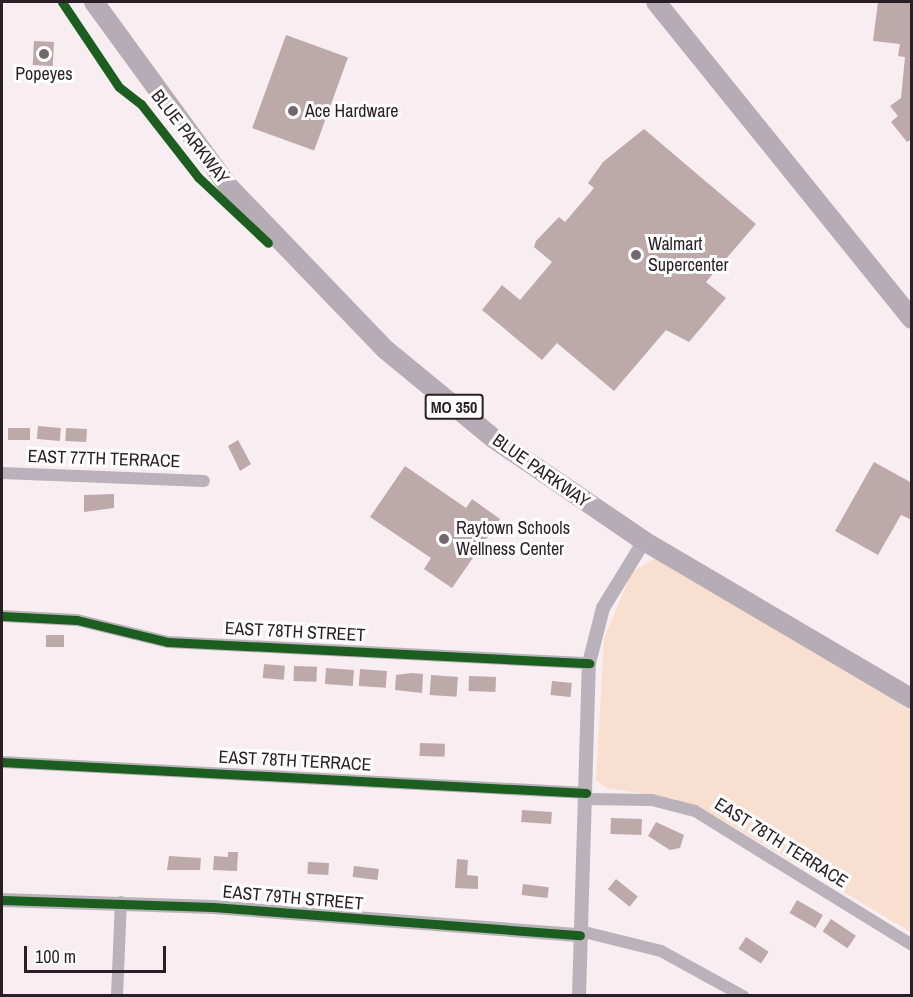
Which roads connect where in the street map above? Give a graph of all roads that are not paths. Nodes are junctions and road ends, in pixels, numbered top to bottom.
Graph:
1 (94, 2) edge
2 (656, 2) edge
3 (912, 319) edge
4 (2, 473) edge
5 (204, 481) dead end
6 (644, 541) junction
7 (2, 616) edge
8 (589, 663) junction
9 (912, 699) edge
10 (2, 762) edge
11 (586, 796) junction
12 (2, 900) edge
13 (121, 902) junction
14 (580, 933) junction
15 (912, 945) edge
16 (117, 996) edge
17 (579, 996) edge
18 (743, 996) edge

1 - 6 highway, BLUE PARKWAY / MO 350
2 - 3 highway
4 - 5 street, EAST 77TH TERRACE
6 - 8 street
6 - 9 highway, BLUE PARKWAY / MO 350
7 - 8 street, EAST 78TH STREET
8 - 11 street
10 - 11 street, EAST 78TH TERRACE
11 - 14 street
11 - 15 street, EAST 78TH TERRACE
12 - 13 street, EAST 79TH STREET
13 - 14 street, EAST 79TH STREET
13 - 16 street
14 - 17 street
14 - 18 street, EAST 79TH STREET

